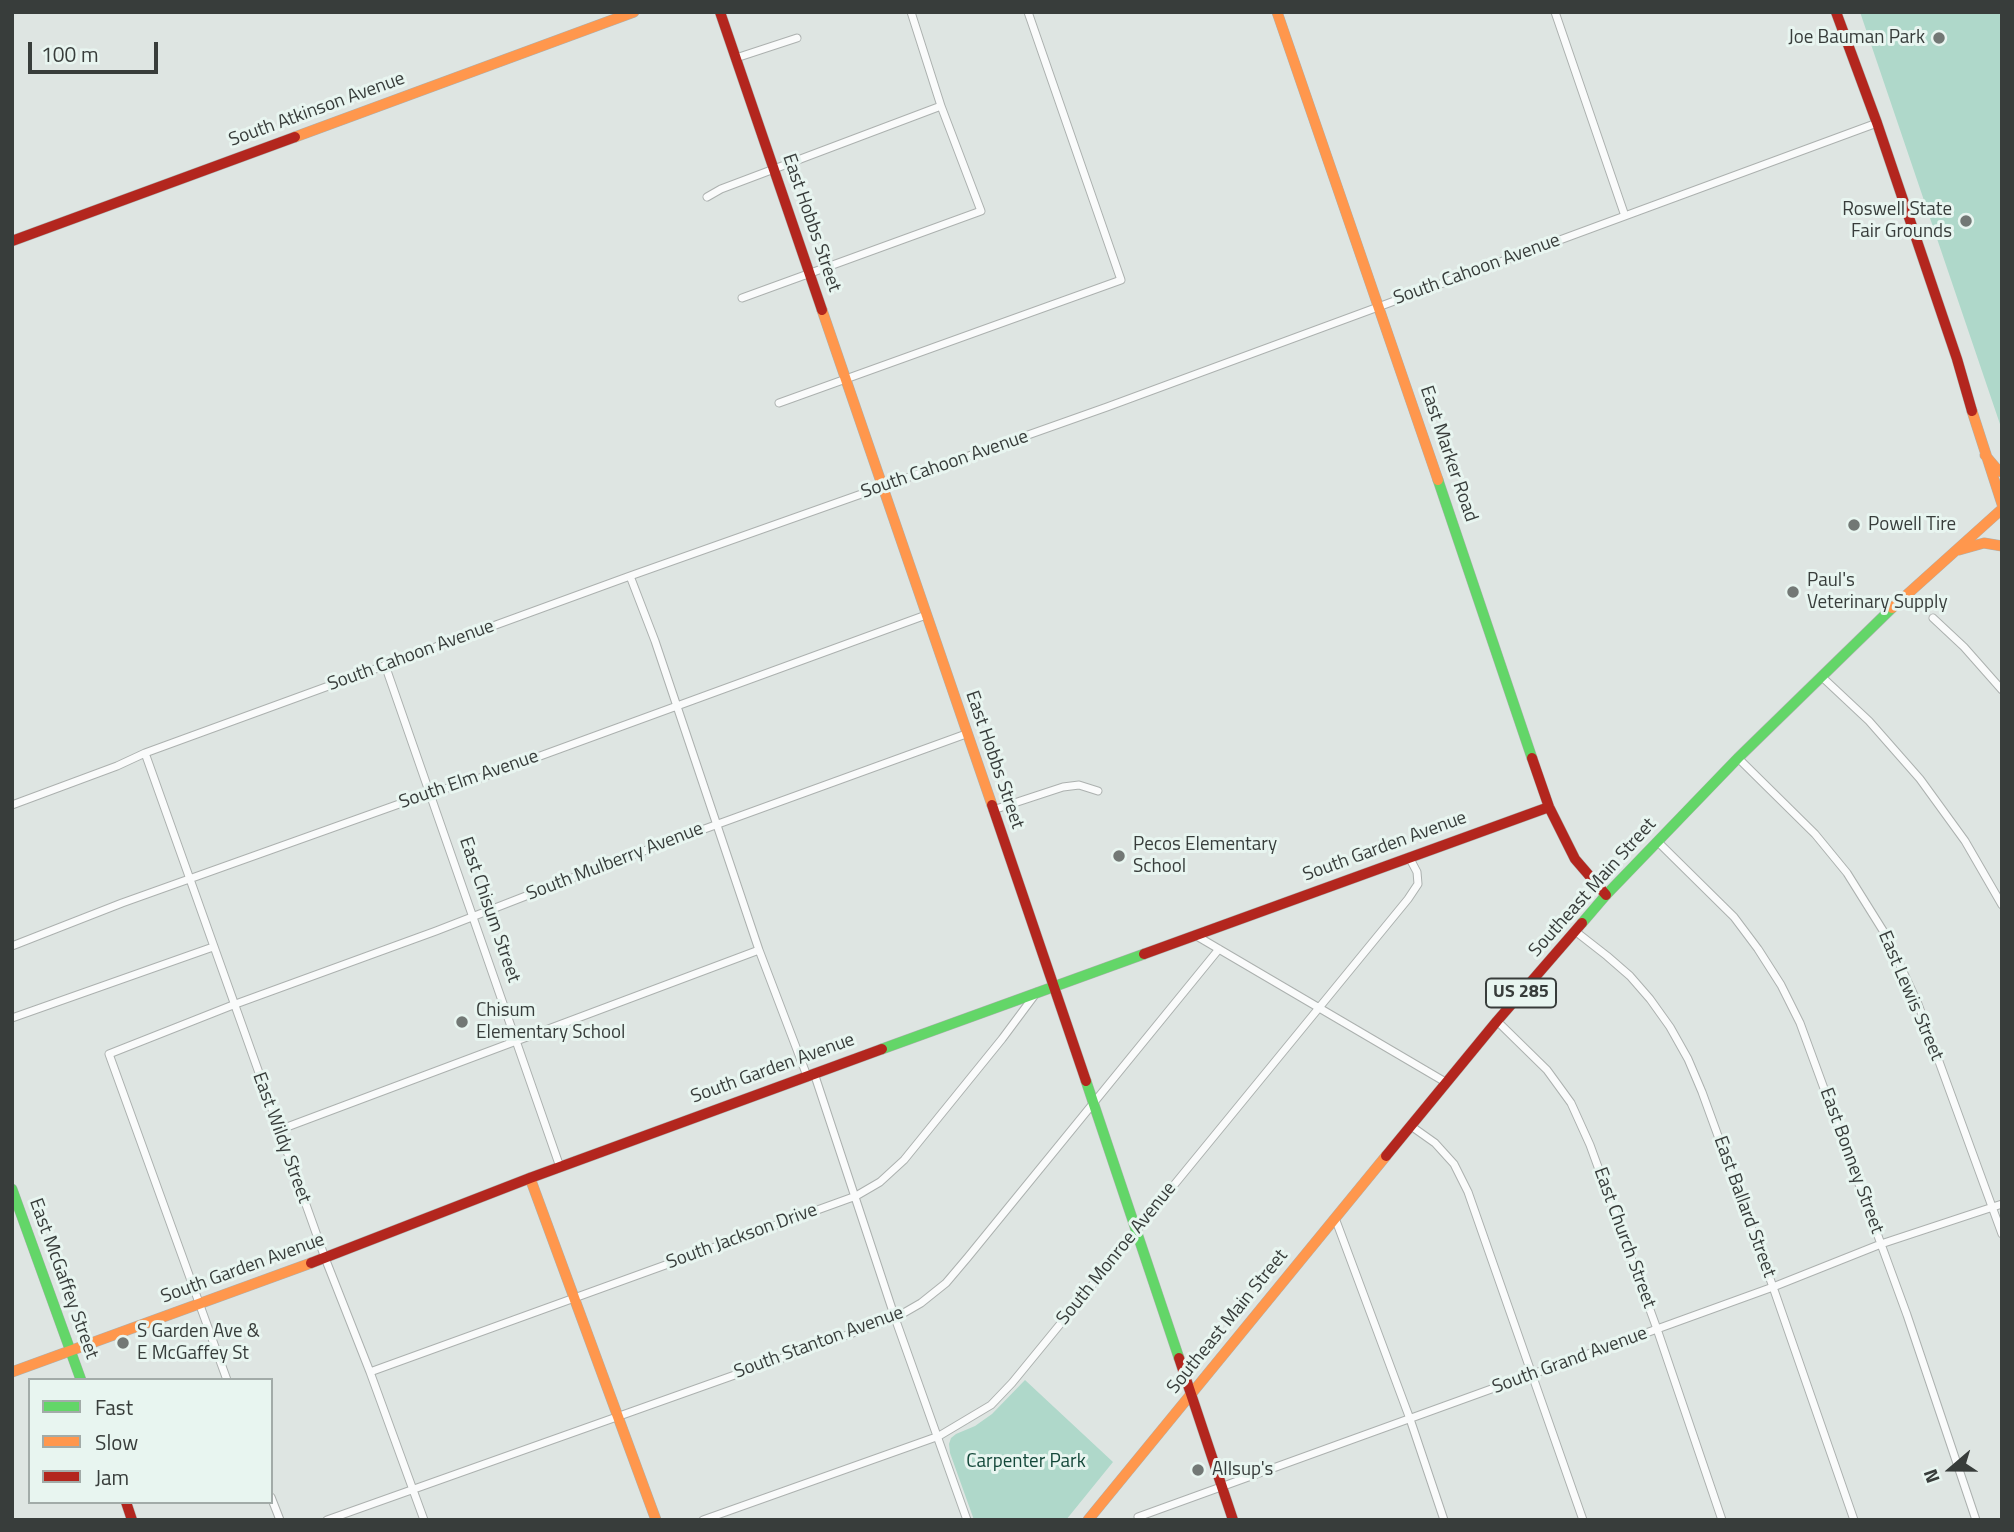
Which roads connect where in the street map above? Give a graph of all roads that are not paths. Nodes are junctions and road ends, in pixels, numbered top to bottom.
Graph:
1 (634, 12) edge
2 (720, 12) edge
3 (911, 12) edge
4 (1028, 12) edge
5 (1277, 12) edge
6 (1555, 12) edge
7 (1836, 12) edge
8 (797, 38) dead end
9 (736, 58) junction
10 (941, 106) junction
11 (1877, 123) junction
12 (774, 169) junction
13 (707, 197) dead end
14 (1625, 216) junction
15 (12, 241) edge
16 (809, 275) junction
17 (742, 299) dead end
18 (1380, 306) junction
19 (845, 379) junction
20 (779, 403) dead end
21 (1985, 455) junction
22 (2002, 472) edge
23 (883, 487) junction
24 (2002, 504) edge
25 (2002, 509) edge
26 (2002, 546) edge
27 (1953, 552) junction
28 (630, 576) junction
29 (926, 615) junction
30 (1933, 618) dead end
31 (385, 666) junction
32 (1821, 676) junction
33 (2002, 690) edge
34 (678, 706) junction
35 (966, 734) junction
36 (145, 753) junction
37 (1738, 758) junction
38 (1098, 791) dead end
39 (429, 793) junction
40 (12, 805) edge
41 (1549, 807) junction
42 (993, 810) junction
43 (716, 824) junction
44 (1658, 842) junction
45 (1409, 857) junction
46 (190, 878) junction
47 (1606, 895) junction
48 (2002, 905) edge
49 (473, 917) junction
50 (1575, 931) junction
51 (1195, 935) junction
52 (12, 946) edge
53 (213, 947) junction
54 (758, 950) junction
55 (1217, 952) junction
56 (1053, 986) junction
57 (1037, 991) junction
58 (233, 1005) junction
59 (1319, 1007) junction
60 (12, 1018) edge
61 (1497, 1021) junction
62 (516, 1042) junction
63 (811, 1075) junction
64 (1447, 1083) junction
65 (1094, 1103) junction
66 (1411, 1126) junction
67 (279, 1130) junction
68 (560, 1167) junction
69 (530, 1178) junction
70 (12, 1189) edge
71 (856, 1196) junction
72 (2002, 1204) edge
73 (1992, 1207) junction
74 (1335, 1219) junction
75 (1137, 1230) junction
76 (2002, 1234) edge
77 (1881, 1244) junction
78 (324, 1258) junction
79 (1773, 1287) junction
80 (575, 1297) junction
81 (199, 1304) junction
82 (895, 1318) junction
83 (1657, 1329) junction
84 (70, 1351) junction
85 (12, 1372) edge
86 (370, 1372) junction
87 (1533, 1374) junction
88 (79, 1378) edge
89 (226, 1378) edge
90 (1192, 1393) junction
91 (618, 1416) junction
92 (1410, 1419) junction
93 (939, 1436) junction
94 (1222, 1488) junction
95 (413, 1489) junction
96 (273, 1502) edge
97 (1138, 1517) dead end
98 (280, 1520) edge
99 (327, 1520) edge
100 (424, 1520) edge
101 (656, 1520) edge
102 (703, 1520) edge
103 (967, 1520) edge
104 (1088, 1520) edge
105 (1233, 1520) edge
106 (1444, 1520) edge
107 (1583, 1520) edge
108 (1722, 1520) edge
109 (1854, 1520) edge
110 (1976, 1520) edge

1 - 15 street, South Atkinson Avenue
2 - 9 street, East Hobbs Street
3 - 10 street
4 - 19 street
5 - 18 street, East Marker Road
6 - 14 street
7 - 11 street
8 - 9 street
9 - 12 street, East Hobbs Street
10 - 12 street
10 - 16 street
11 - 14 street, South Cahoon Avenue
11 - 21 street
12 - 13 street
12 - 16 street, East Hobbs Street
14 - 18 street, South Cahoon Avenue
16 - 17 street
16 - 19 street, East Hobbs Street
18 - 23 street, South Cahoon Avenue
18 - 41 street, East Marker Road
19 - 20 street
19 - 23 street, East Hobbs Street
21 - 22 street
21 - 24 street
23 - 28 street, South Cahoon Avenue
23 - 29 street, East Hobbs Street
25 - 27 street, Southeast Main Street / US 285
26 - 27 street
27 - 32 street, Southeast Main Street / US 285
28 - 31 street, South Cahoon Avenue
28 - 34 street
29 - 34 street, South Elm Avenue
29 - 35 street, East Hobbs Street
30 - 33 street
31 - 36 street, South Cahoon Avenue
31 - 39 street, East Chisum Street
32 - 37 street, Southeast Main Street / US 285
32 - 48 street
34 - 39 street, South Elm Avenue
34 - 43 street
35 - 42 street, East Hobbs Street
35 - 43 street, South Mulberry Avenue
36 - 40 street, South Cahoon Avenue
36 - 46 street, East Wildy Street
37 - 44 street, Southeast Main Street / US 285
37 - 73 street, East Lewis Street
38 - 42 street
39 - 46 street, South Elm Avenue
39 - 49 street, East Chisum Street
41 - 45 street, South Garden Avenue
41 - 47 street, East Marker Road
42 - 56 street, East Hobbs Street
43 - 49 street, South Mulberry Avenue
43 - 54 street
44 - 47 street, Southeast Main Street / US 285
44 - 77 street, East Bonney Street
45 - 51 street, South Garden Avenue
45 - 59 street, South Monroe Avenue
46 - 52 street, South Elm Avenue
46 - 53 street, East Wildy Street
47 - 50 street, Southeast Main Street / US 285
49 - 58 street, South Mulberry Avenue
49 - 62 street, East Chisum Street
50 - 61 street, Southeast Main Street / US 285
50 - 79 street, East Ballard Street
51 - 55 street
51 - 56 street, South Garden Avenue
53 - 58 street, East Wildy Street
53 - 60 street
54 - 62 street
54 - 63 street
55 - 59 street
55 - 65 street, South Stanton Avenue
56 - 57 street, South Garden Avenue
56 - 65 street, East Hobbs Street
57 - 63 street, South Garden Avenue
57 - 71 street, South Jackson Drive
58 - 67 street, East Wildy Street
58 - 81 street, South Mulberry Avenue
59 - 64 street
59 - 75 street, South Monroe Avenue
61 - 64 street, Southeast Main Street / US 285
61 - 83 street, East Church Street
62 - 67 street
62 - 68 street, East Chisum Street
63 - 68 street, South Garden Avenue
63 - 71 street
64 - 66 street, Southeast Main Street / US 285
65 - 75 street, East Hobbs Street
65 - 82 street, South Stanton Avenue
66 - 74 street, Southeast Main Street / US 285
66 - 87 street
67 - 78 street, East Wildy Street
68 - 69 street, South Garden Avenue
69 - 78 street, South Garden Avenue
69 - 80 street
70 - 84 street, East McGaffey Street
71 - 80 street, South Jackson Drive
71 - 82 street
72 - 73 street, South Grand Avenue
73 - 76 street, East Lewis Street
73 - 77 street, South Grand Avenue
74 - 90 street, Southeast Main Street / US 285
74 - 92 street
75 - 90 street, East Hobbs Street
75 - 93 street, South Monroe Avenue
77 - 79 street, South Grand Avenue
77 - 110 street, East Bonney Street
78 - 81 street, South Garden Avenue
78 - 86 street, East Wildy Street
79 - 83 street, South Grand Avenue
79 - 109 street, East Ballard Street
80 - 86 street, South Jackson Drive
80 - 91 street
81 - 84 street, South Garden Avenue
81 - 89 street
82 - 91 street, South Stanton Avenue
82 - 93 street
83 - 87 street, South Grand Avenue
83 - 108 street, East Church Street
84 - 85 street, South Garden Avenue
84 - 88 street, East McGaffey Street
86 - 95 street, East Wildy Street
87 - 92 street, South Grand Avenue
87 - 107 street
90 - 94 street, East Hobbs Street
90 - 104 street, Southeast Main Street / US 285
91 - 95 street, South Stanton Avenue
91 - 101 street
92 - 94 street, South Grand Avenue
92 - 106 street
93 - 102 street, South Monroe Avenue
93 - 103 street
94 - 97 street, South Grand Avenue
94 - 105 street, East Hobbs Street
95 - 99 street, South Stanton Avenue
95 - 100 street, East Wildy Street
96 - 98 street

